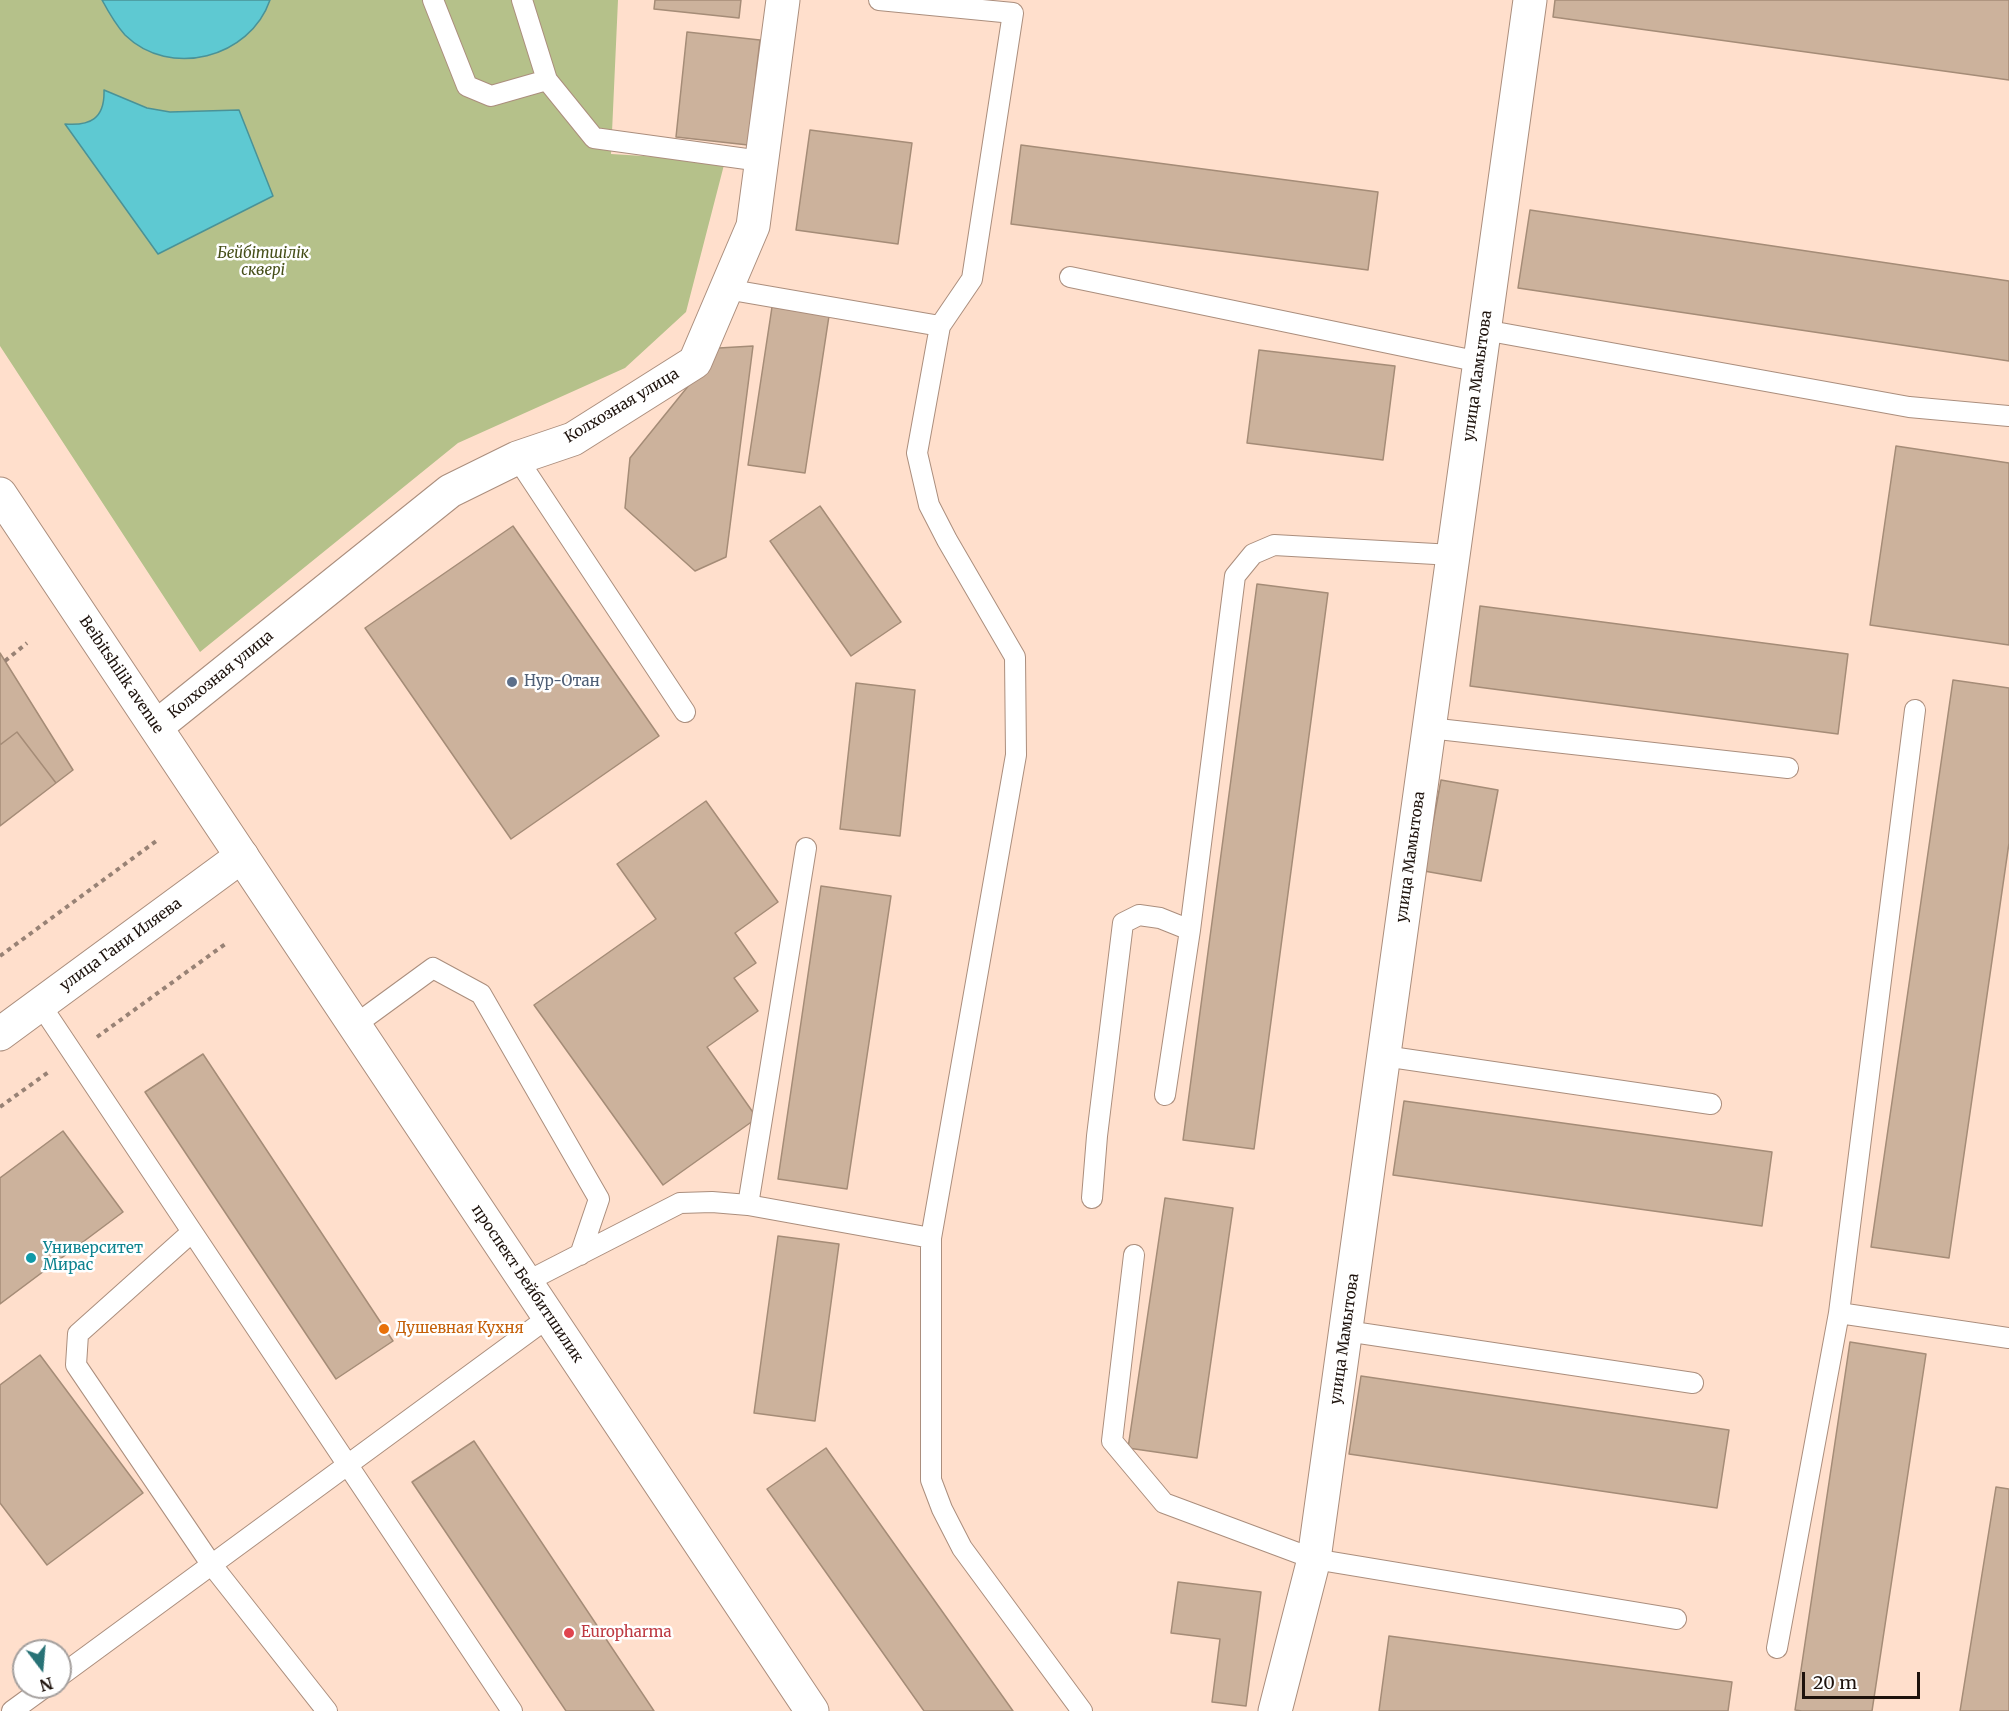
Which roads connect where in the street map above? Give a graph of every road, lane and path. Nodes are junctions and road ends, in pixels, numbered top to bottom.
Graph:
1 (433, 0) edge
2 (522, 0) edge
3 (783, 0) edge
4 (879, 0) edge
5 (1530, 0) edge
6 (1014, 6) edge
7 (547, 80) junction
8 (761, 161) junction
9 (1070, 277) dead end
10 (726, 289) junction
11 (940, 326) junction
12 (1482, 346) junction
13 (2009, 416) edge
14 (517, 458) junction
15 (0, 494) edge
16 (1453, 555) junction
17 (27, 643) dead end
18 (5, 660) dead end
19 (1915, 710) dead end
20 (685, 712) dead end
21 (156, 727) junction
22 (1429, 728) junction
23 (1788, 768) dead end
24 (159, 839) dead end
25 (806, 848) dead end
26 (242, 856) junction
27 (1190, 930) junction
28 (228, 942) dead end
29 (0, 956) edge
30 (40, 1004) junction
31 (355, 1025) junction
32 (0, 1034) edge
33 (73, 1054) junction
34 (1384, 1056) junction
35 (1165, 1095) dead end
36 (1711, 1104) dead end
37 (0, 1107) edge
38 (1092, 1198) dead end
39 (748, 1205) junction
40 (192, 1232) junction
41 (931, 1238) junction
42 (580, 1255) junction
43 (1134, 1255) dead end
44 (526, 1282) junction
45 (1839, 1313) junction
46 (549, 1317) junction
47 (1346, 1331) junction
48 (2009, 1338) edge
49 (1693, 1383) dead end
50 (348, 1464) junction
51 (1314, 1559) junction
52 (211, 1564) junction
53 (1676, 1619) dead end
54 (1777, 1648) dead end
55 (72, 1667) edge
56 (28, 1699) edge
57 (12, 1711) edge
58 (327, 1711) edge
59 (512, 1711) edge
60 (812, 1711) edge
61 (1082, 1711) edge
62 (1275, 1711) edge

1 - 7 lane
2 - 7 lane
3 - 8 street, Колхозная улица
4 - 6 lane
5 - 12 street, улица Мамытова
6 - 11 lane
7 - 8 lane
8 - 10 street, Колхозная улица
9 - 12 lane
10 - 11 lane
10 - 14 street, Колхозная улица
11 - 41 lane
12 - 13 lane
12 - 16 street, улица Мамытова
14 - 20 lane
14 - 21 street, Колхозная улица
15 - 21 street, Beibitshilik avenue
16 - 22 street, улица Мамытова
16 - 27 lane
17 - 18 path
19 - 45 lane
21 - 26 street, Beibitshilik avenue
22 - 23 lane
22 - 34 street, улица Мамытова
24 - 29 path
25 - 39 lane
26 - 30 street, улица Гани Иляева
26 - 31 street, проспект Бейбитшилик
27 - 35 lane
27 - 38 lane
28 - 33 path
30 - 32 street, улица Гани Иляева
30 - 33 lane
31 - 42 lane
31 - 44 street, проспект Бейбитшилик
33 - 37 path
33 - 40 lane
34 - 36 lane
34 - 47 street, улица Мамытова
39 - 41 lane
39 - 42 lane
40 - 50 lane
40 - 52 lane
41 - 61 lane
42 - 44 lane
43 - 51 lane
44 - 46 street, проспект Бейбитшилик
45 - 48 lane
45 - 54 lane
46 - 50 lane
46 - 60 street, проспект Бейбитшилик
47 - 49 lane
47 - 51 street, улица Мамытова
50 - 52 lane
50 - 59 lane
51 - 53 lane
51 - 62 street, улица Мамытова
52 - 55 lane
52 - 58 lane
56 - 57 lane

